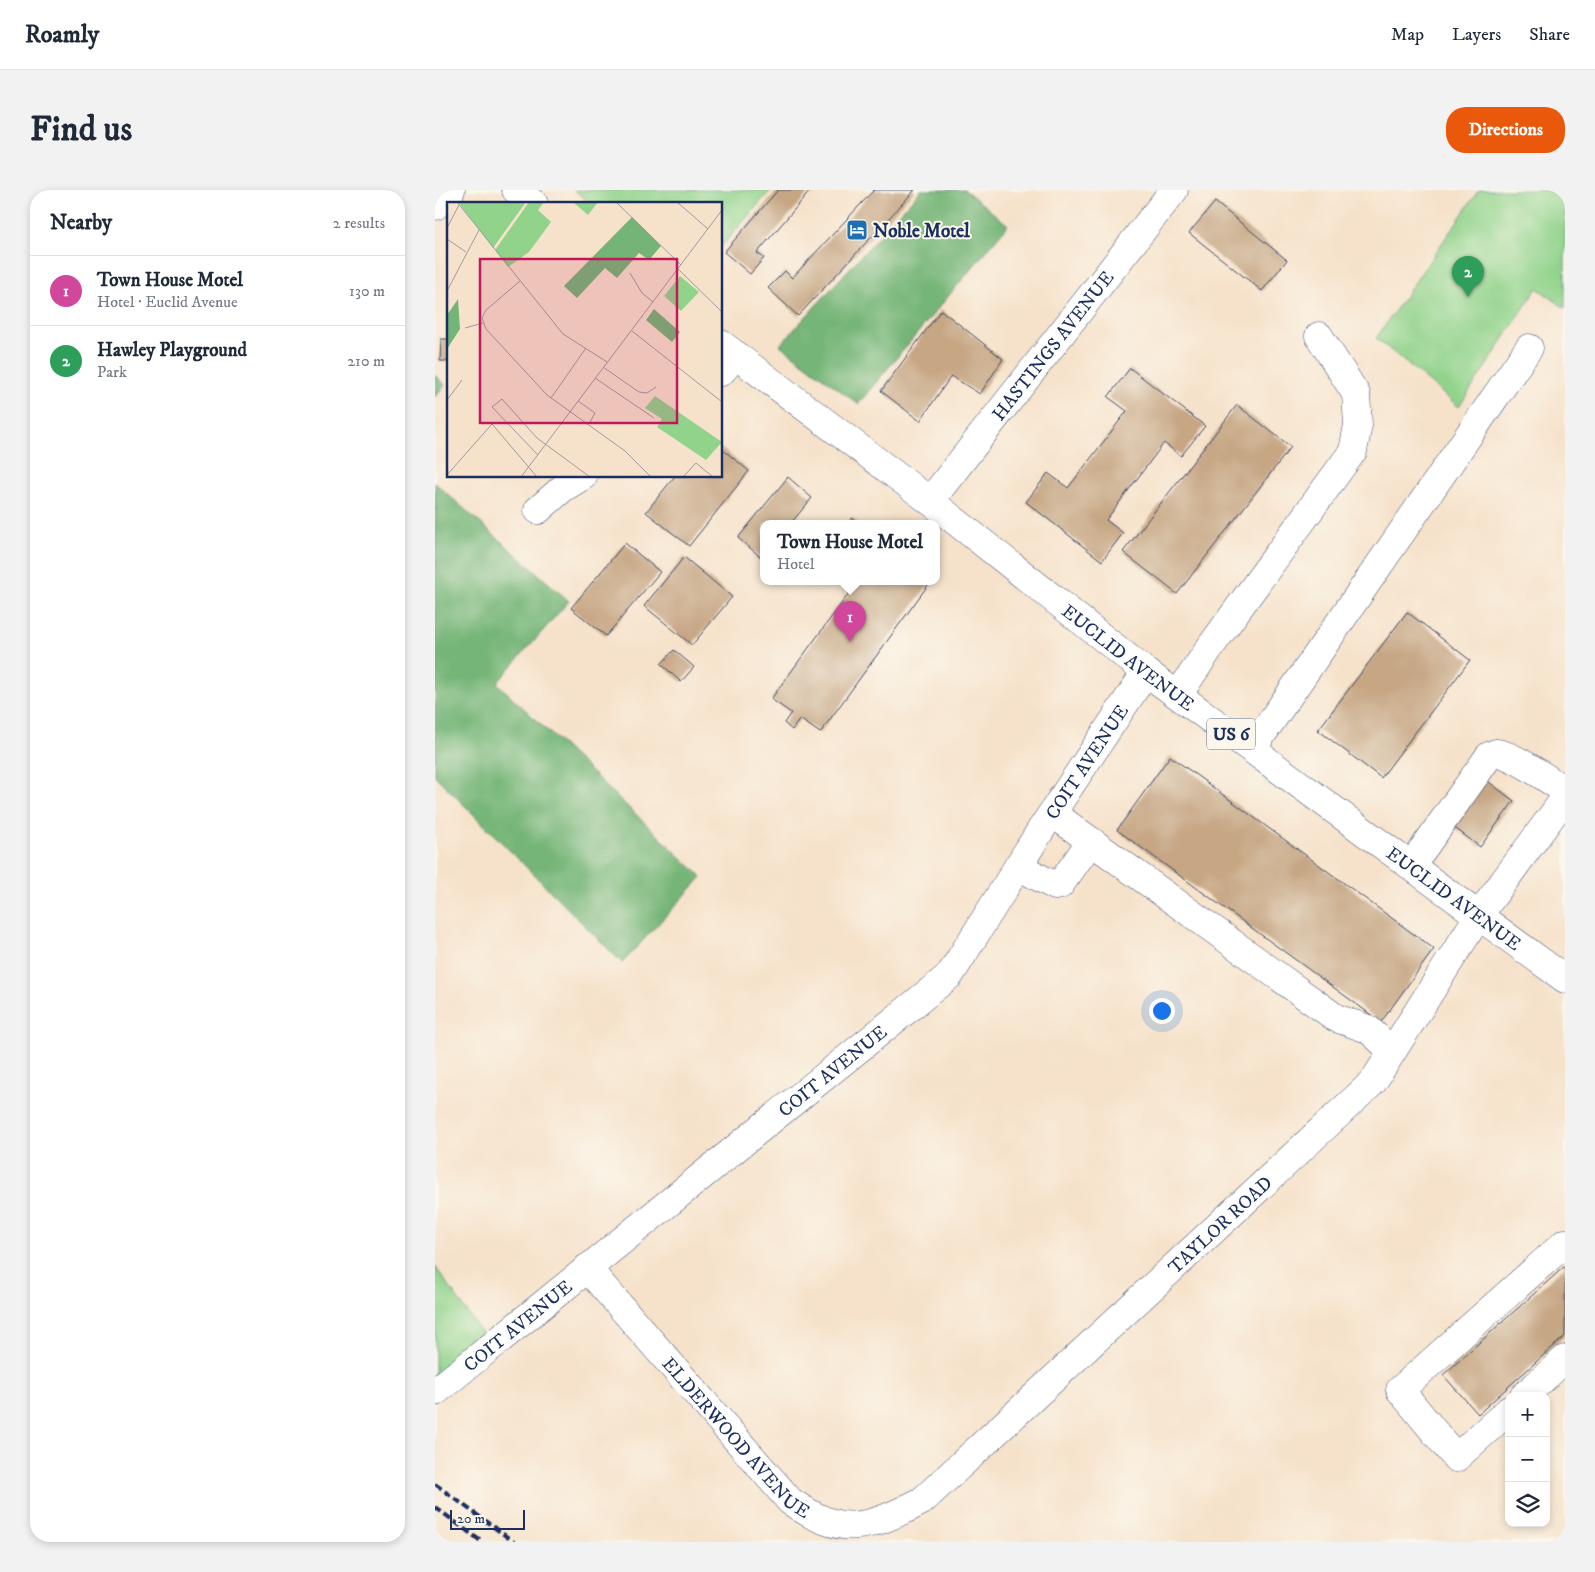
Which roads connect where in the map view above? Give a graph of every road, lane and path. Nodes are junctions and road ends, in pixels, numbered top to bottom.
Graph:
1 (451, 190) edge
2 (516, 190) edge
3 (1175, 190) edge
4 (531, 202) edge
5 (435, 206) edge
6 (1319, 336) dead end
7 (1529, 348) dead end
8 (726, 357) edge
9 (580, 478) edge
10 (931, 501) junction
11 (538, 510) dead end
12 (1146, 672) junction
13 (1178, 695) junction
14 (1251, 749) junction
15 (1565, 791) edge
16 (1565, 798) edge
17 (1052, 814) junction
18 (1091, 842) junction
19 (1018, 866) junction
20 (1411, 866) junction
21 (1479, 915) junction
22 (1565, 979) edge
23 (1392, 1051) junction
24 (1565, 1243) edge
25 (587, 1268) junction
26 (1565, 1359) edge
27 (435, 1392) edge
28 (1528, 1392) edge
29 (1505, 1414) edge
30 (922, 1502) joint
31 (880, 1532) edge

1 - 5 street
2 - 4 street
3 - 10 street, HASTINGS AVENUE
6 - 13 street
7 - 14 street
8 - 10 street, EUCLID AVENUE / US 6
9 - 11 street
10 - 12 street, EUCLID AVENUE / US 6
12 - 13 street, EUCLID AVENUE / US 6
12 - 17 street, COIT AVENUE
13 - 14 street, EUCLID AVENUE / US 6
14 - 20 street, EUCLID AVENUE / US 6
15 - 20 street
16 - 21 street, TAYLOR ROAD
17 - 18 street
17 - 19 street, COIT AVENUE
18 - 19 street
18 - 23 street
19 - 25 street, COIT AVENUE
20 - 21 street, EUCLID AVENUE / US 6
21 - 22 street, EUCLID AVENUE / US 6
21 - 23 street, TAYLOR ROAD
23 - 30 street, TAYLOR ROAD
24 - 29 street
25 - 27 street, COIT AVENUE
25 - 31 street, ELDERWOOD AVENUE
26 - 28 street
30 - 31 street, ELDERWOOD AVENUE

